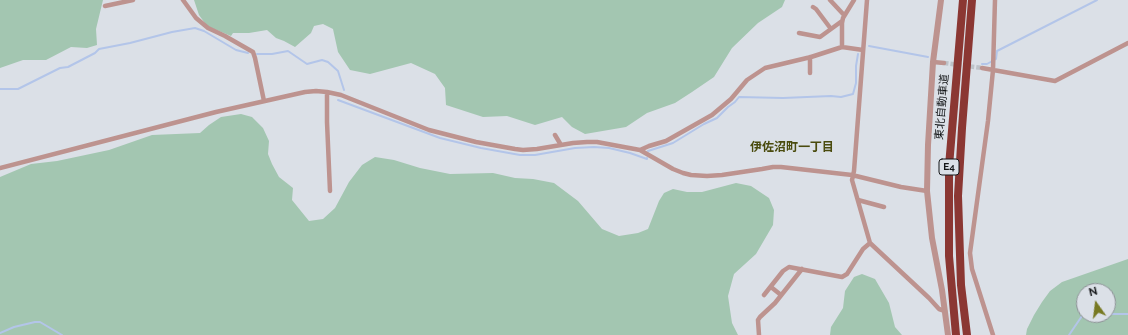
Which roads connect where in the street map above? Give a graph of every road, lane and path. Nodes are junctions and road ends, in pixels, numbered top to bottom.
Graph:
1 (133, 0) edge
2 (183, 0) edge
3 (830, 0) edge
4 (854, 0) edge
5 (867, 0) edge
6 (941, 0) edge
7 (963, 0) edge
8 (972, 0) edge
9 (995, 0) edge
10 (105, 6) dead end
11 (813, 6) dead end
12 (844, 15) junction
13 (842, 21) junction
14 (831, 29) junction
15 (799, 34) dead end
16 (1128, 43) edge
17 (842, 47) junction
18 (863, 50) junction
19 (810, 57) junction
20 (933, 62) junction
21 (944, 63) tunnel mouth
22 (982, 68) tunnel mouth
23 (993, 70) junction
24 (810, 73) dead end
25 (327, 92) junction
26 (264, 101) junction
27 (555, 135) dead end
28 (561, 145) junction
29 (640, 150) junction
30 (0, 168) edge
31 (852, 175) junction
32 (330, 191) dead end
33 (927, 191) junction
34 (858, 200) junction
35 (884, 207) dead end
36 (870, 243) junction
37 (802, 269) junction
38 (771, 286) junction
39 (764, 295) dead end
40 (781, 295) junction
41 (945, 311) junction
42 (759, 335) edge
43 (948, 335) edge
44 (956, 335) edge
45 (967, 335) edge
46 (993, 335) edge

1 - 10 street
2 - 26 street
3 - 12 street
4 - 12 street
5 - 18 street
6 - 20 street
7 - 44 highway, 東北自動車道 / E4
8 - 45 highway, 東北自動車道 / E4
9 - 23 street
11 - 14 street
12 - 13 street
13 - 14 street
13 - 17 street
14 - 15 street
16 - 23 street
17 - 18 street
17 - 19 street
18 - 31 street
19 - 24 street
19 - 29 street
20 - 21 street
20 - 33 street
22 - 23 street
23 - 46 street
25 - 26 street
25 - 28 street
25 - 32 street
26 - 30 street
27 - 28 street
28 - 29 street
29 - 31 street
31 - 33 street
31 - 34 street
33 - 41 street
34 - 35 street
34 - 36 street
36 - 37 street
36 - 41 street
37 - 38 street
37 - 40 street
38 - 39 street
38 - 40 street
40 - 42 street
41 - 43 street

